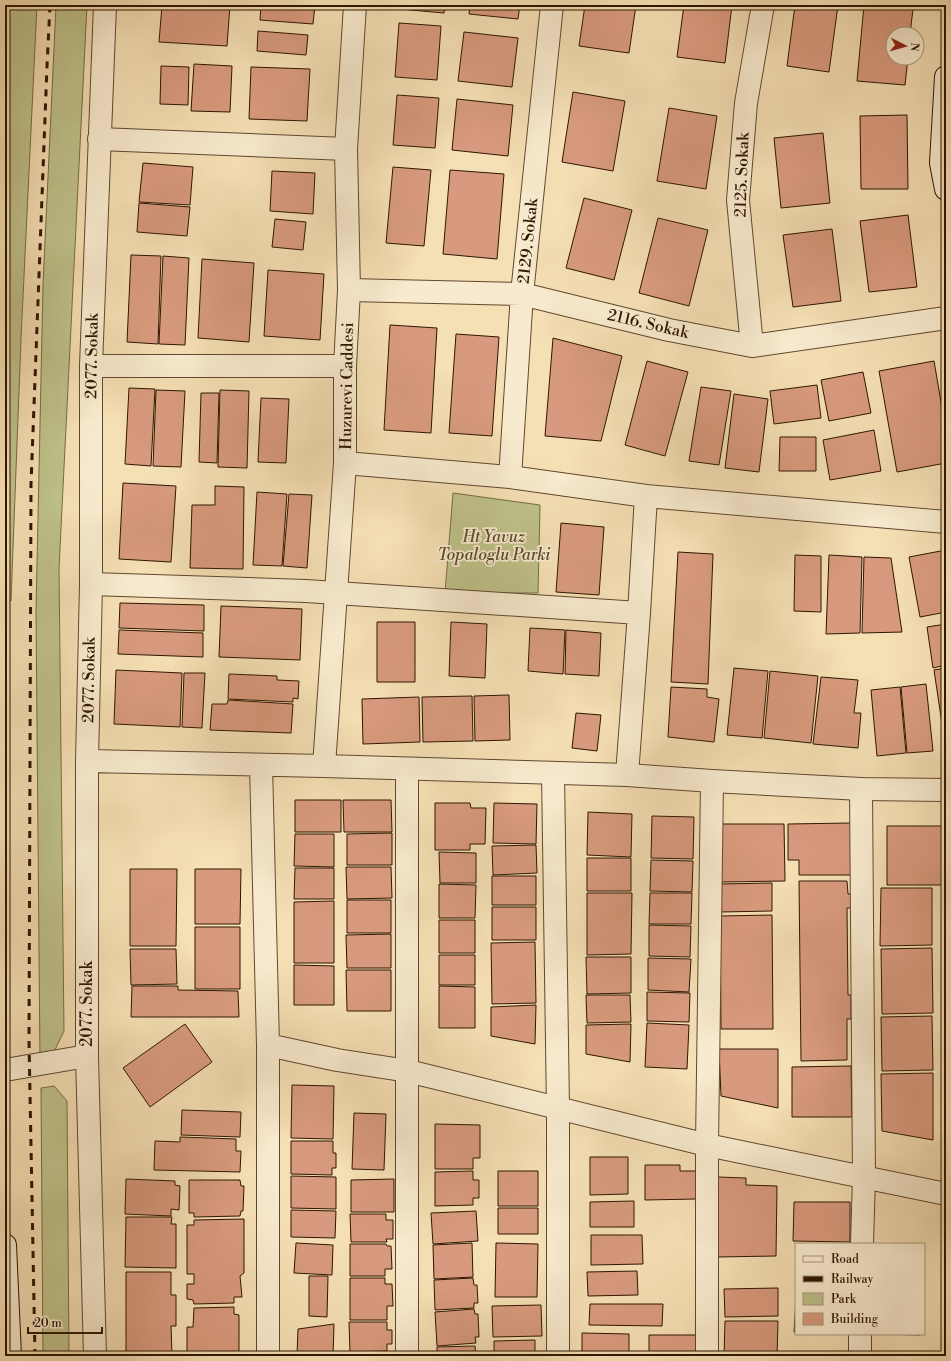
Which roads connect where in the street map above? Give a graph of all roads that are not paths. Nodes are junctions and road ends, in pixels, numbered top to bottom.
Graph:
1 (105, 5) edge
2 (355, 5) edge
3 (552, 5) edge
4 (764, 5) edge
5 (946, 77) edge
6 (99, 138) junction
7 (346, 149) junction
8 (946, 189) edge
9 (349, 290) junction
10 (522, 294) junction
11 (946, 318) edge
12 (752, 346) junction
13 (91, 366) junction
14 (345, 366) junction
15 (345, 463) junction
16 (510, 477) junction
17 (646, 496) junction
18 (946, 522) edge
19 (91, 584) junction
20 (336, 593) junction
21 (639, 613) junction
22 (87, 761) junction
23 (261, 765) junction
24 (324, 766) junction
25 (407, 769) junction
26 (553, 773) junction
27 (627, 775) junction
28 (712, 781) junction
29 (861, 789) junction
30 (946, 790) edge
31 (268, 1045) junction
32 (87, 1056) junction
33 (5, 1070) edge
34 (408, 1071) junction
35 (558, 1109) junction
36 (706, 1145) junction
37 (864, 1177) junction
38 (946, 1194) edge
39 (862, 1243) edge
40 (5, 1245) edge
41 (860, 1335) edge
42 (10, 1356) edge
43 (95, 1356) edge
44 (268, 1356) edge
45 (407, 1356) edge
46 (558, 1356) edge
47 (707, 1356) edge
48 (860, 1356) edge

1 - 6 street, 2077. Sokak
2 - 7 street, Huzurevi Caddesi
3 - 10 street, 2129. Sokak
4 - 12 street, 2125. Sokak
5 - 8 street
6 - 7 street
6 - 13 street, 2077. Sokak
7 - 9 street, Huzurevi Caddesi
9 - 10 street, 2116. Sokak
9 - 14 street, Huzurevi Caddesi
10 - 12 street, 2116. Sokak
10 - 16 street, 2129. Sokak
11 - 12 street, 2116. Sokak
13 - 14 street
13 - 19 street, 2077. Sokak
14 - 15 street, Huzurevi Caddesi
15 - 16 street
15 - 20 street, Huzurevi Caddesi
16 - 17 street
17 - 18 street
17 - 21 street
19 - 20 street
19 - 22 street, 2077. Sokak
20 - 21 street
20 - 24 street, Huzurevi Caddesi
21 - 27 street
22 - 23 street
22 - 32 street, 2077. Sokak
23 - 24 street
23 - 31 street
24 - 25 street
25 - 26 street
25 - 34 street
26 - 27 street
26 - 35 street
27 - 28 street
28 - 29 street
28 - 36 street
29 - 30 street
29 - 37 street
31 - 34 street
31 - 44 street
32 - 33 street
32 - 43 street, 2077. Sokak
34 - 35 street
34 - 45 street
35 - 36 street
35 - 46 street
36 - 37 street
36 - 47 street
37 - 38 street
37 - 39 street
40 - 42 street
41 - 48 street

